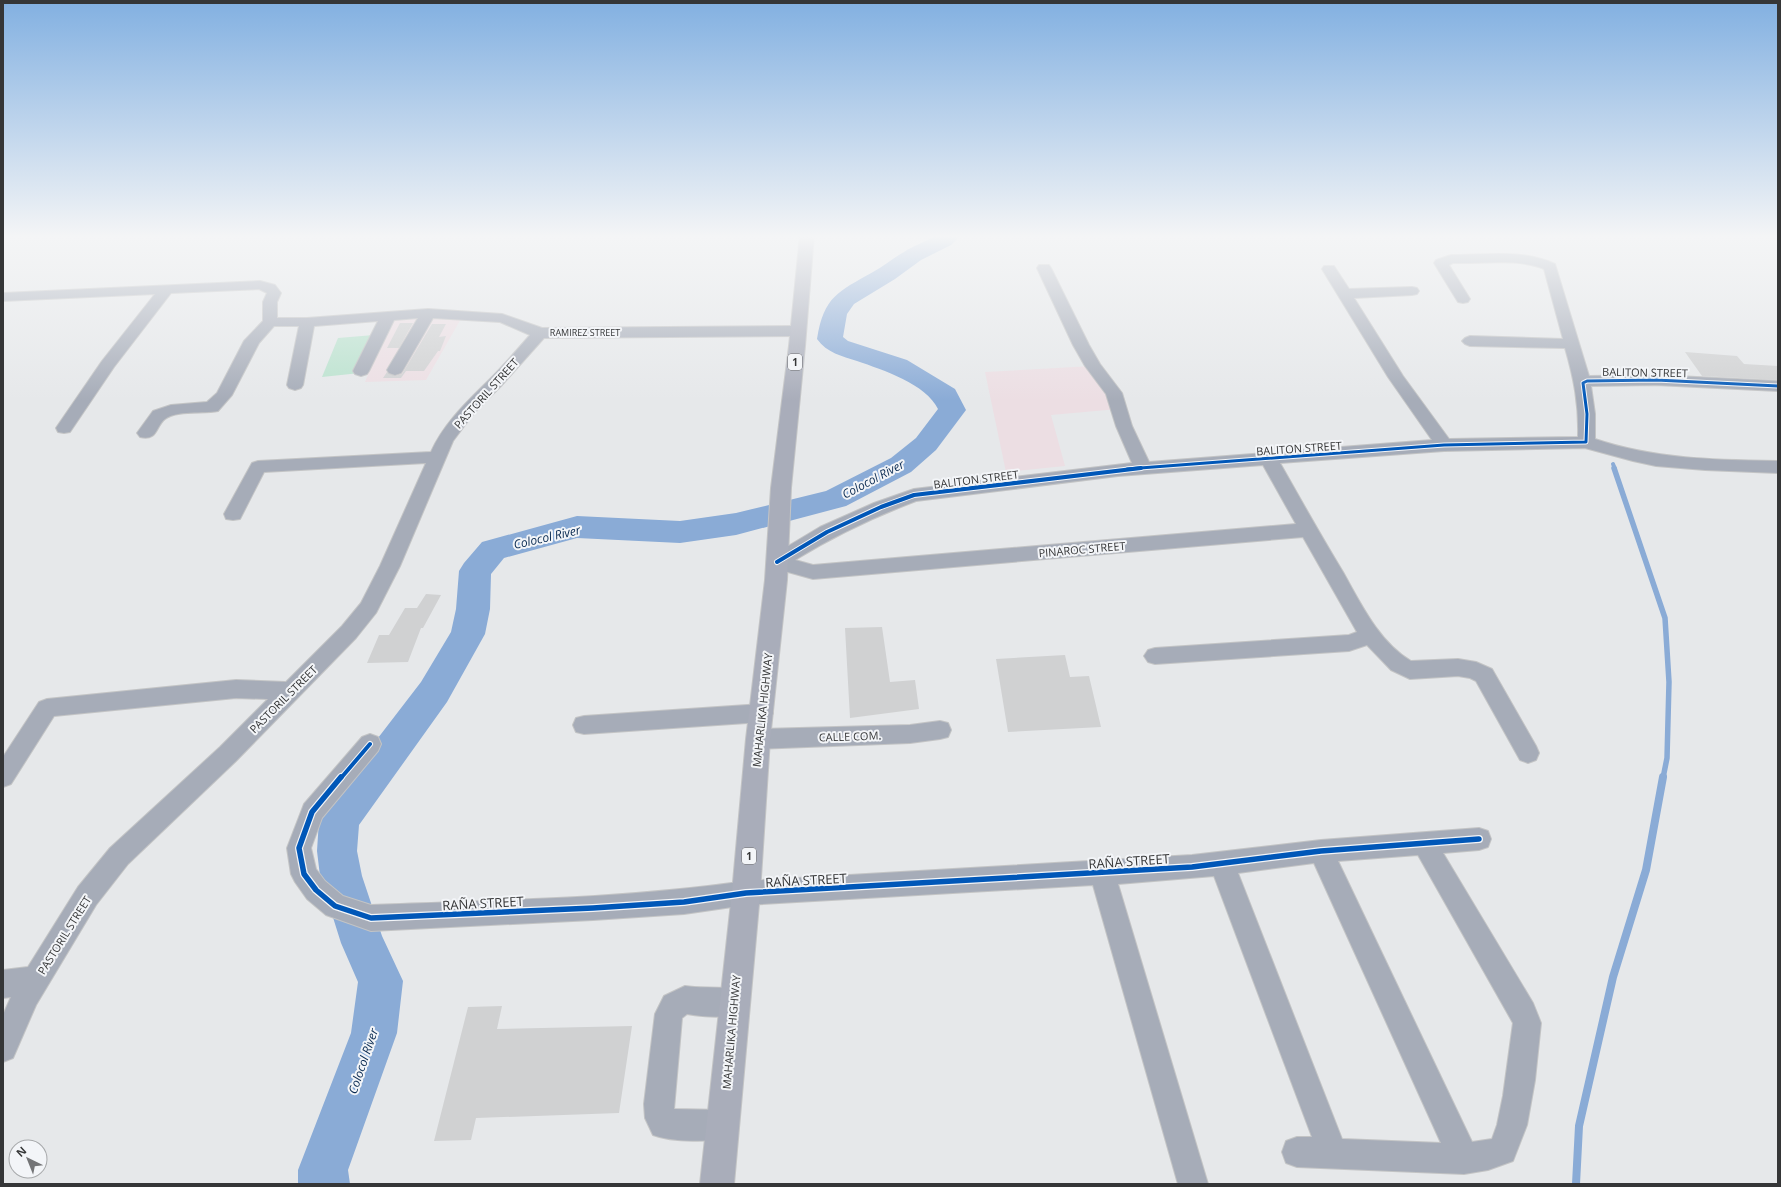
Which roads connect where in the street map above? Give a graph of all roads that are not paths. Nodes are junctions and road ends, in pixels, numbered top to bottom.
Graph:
1 (157, 290) edge
2 (166, 290) edge
3 (272, 290) edge
4 (802, 290) edge
5 (1055, 290) edge
6 (1343, 290) edge
7 (1458, 290) edge
8 (1557, 290) edge
9 (1412, 291) dead end
10 (1345, 294) junction
11 (3, 297) edge
12 (1463, 299) dead end
13 (428, 313) junction
14 (389, 315) junction
15 (270, 322) junction
16 (307, 322) junction
17 (798, 331) junction
18 (540, 333) junction
19 (1470, 340) dead end
20 (1572, 344) junction
21 (395, 370) dead end
22 (361, 372) dead end
23 (1583, 383) junction
24 (294, 384) dead end
25 (1778, 386) edge
26 (64, 428) dead end
27 (146, 433) dead end
28 (1586, 442) junction
29 (1444, 446) junction
30 (436, 457) junction
31 (1269, 459) junction
32 (1778, 467) edge
33 (1144, 468) junction
34 (233, 514) dead end
35 (1308, 530) junction
36 (777, 562) junction
37 (1371, 636) junction
38 (1156, 656) dead end
39 (291, 691) junction
40 (762, 713) junction
41 (584, 725) dead end
42 (940, 730) dead end
43 (758, 739) junction
44 (370, 744) dead end
45 (1528, 753) dead end
46 (5, 769) edge
47 (1479, 839) dead end
48 (1424, 843) junction
49 (1321, 851) junction
50 (1222, 863) junction
51 (1102, 873) junction
52 (746, 893) junction
53 (36, 980) junction
54 (3, 984) edge
55 (734, 1002) junction
56 (3, 1048) edge
57 (722, 1126) junction
58 (1297, 1152) dead end
59 (1333, 1154) junction
60 (1464, 1159) junction
61 (717, 1184) edge
62 (1193, 1184) edge

1 - 11 street
2 - 26 street
3 - 15 street
4 - 17 main road, MAHARLIKA HIGHWAY / 1
5 - 33 street
6 - 10 street
7 - 12 street
8 - 20 street
9 - 10 street
10 - 29 street
13 - 14 street, RAMIREZ STREET
13 - 18 street, RAMIREZ STREET
13 - 21 street
14 - 16 street, RAMIREZ STREET
14 - 22 street
15 - 16 street, RAMIREZ STREET
15 - 27 street
16 - 24 street
17 - 18 street, RAMIREZ STREET
17 - 36 main road, MAHARLIKA HIGHWAY / 1
18 - 30 street, PASTORIL STREET
19 - 20 street
20 - 23 street
23 - 25 street, BALITON STREET
23 - 28 street
28 - 29 street, BALITON STREET
28 - 32 street
29 - 31 street, BALITON STREET
30 - 34 street
30 - 39 street, PASTORIL STREET
31 - 33 street, BALITON STREET
31 - 35 street
33 - 36 street, BALITON STREET
35 - 36 street, PINAROC STREET
35 - 37 street
36 - 40 main road, MAHARLIKA HIGHWAY / 1
37 - 38 street
37 - 45 street
39 - 46 street
39 - 53 street, PASTORIL STREET
40 - 41 street
40 - 43 main road, MAHARLIKA HIGHWAY / 1
42 - 43 street, CALLE COM.
43 - 52 main road, MAHARLIKA HIGHWAY / 1
44 - 52 street, RAÑA STREET
47 - 48 street, RAÑA STREET
48 - 49 street, RAÑA STREET
48 - 60 street
49 - 50 street, RAÑA STREET
49 - 60 street
50 - 51 street, RAÑA STREET
50 - 59 street
51 - 52 street, RAÑA STREET
51 - 62 street
52 - 55 main road, MAHARLIKA HIGHWAY / 1
53 - 54 street
53 - 56 street, PASTORIL STREET
55 - 57 main road, MAHARLIKA HIGHWAY / 1
55 - 57 street
57 - 61 main road, MAHARLIKA HIGHWAY / 1
58 - 59 street
59 - 60 street

